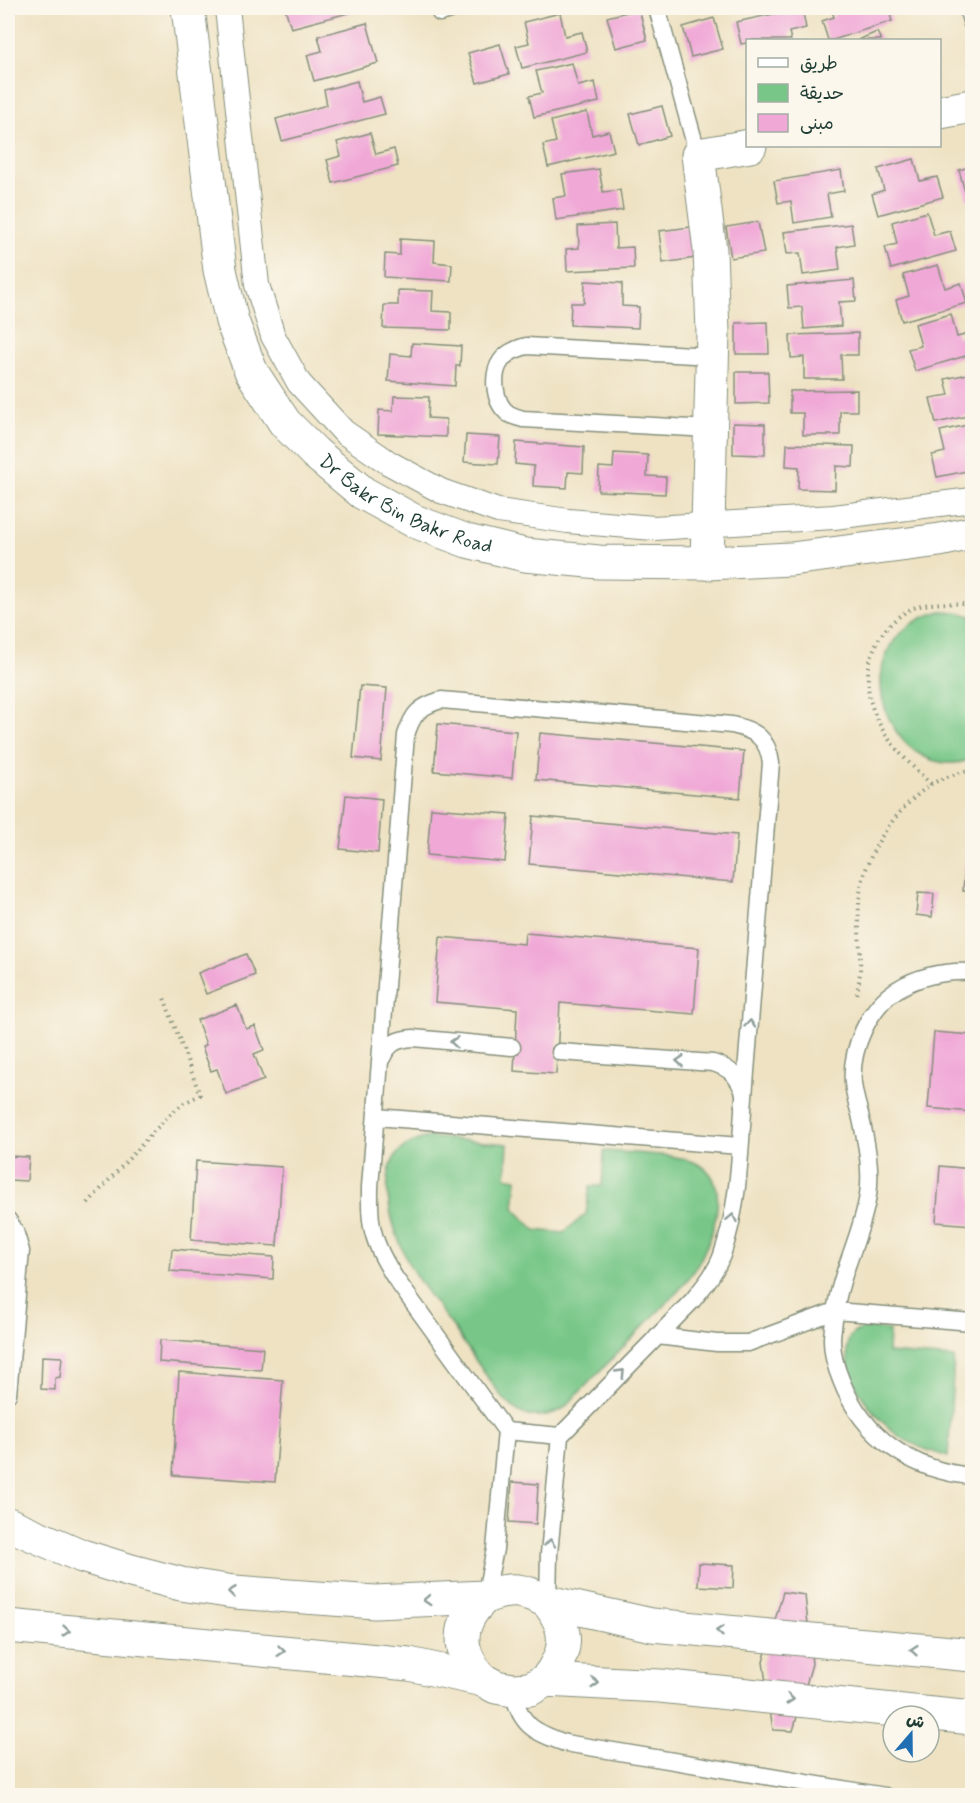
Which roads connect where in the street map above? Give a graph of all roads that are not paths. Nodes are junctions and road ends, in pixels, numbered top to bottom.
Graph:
1 (188, 8) edge
2 (227, 8) edge
3 (457, 8) edge
4 (657, 8) edge
5 (967, 8) edge
6 (440, 13) dead end
7 (972, 24) edge
8 (972, 106) edge
9 (941, 112) edge
10 (746, 147) edge
11 (698, 155) junction
12 (712, 356) junction
13 (710, 429) junction
14 (972, 500) edge
15 (708, 525) junction
16 (972, 534) edge
17 (707, 563) junction
18 (972, 972) edge
19 (512, 1047) dead end
20 (560, 1052) dead end
21 (381, 1060) junction
22 (744, 1094) junction
23 (376, 1117) junction
24 (740, 1146) junction
25 (8, 1220) edge
26 (835, 1311) junction
27 (972, 1322) edge
28 (657, 1336) junction
29 (8, 1394) edge
30 (506, 1431) junction
31 (560, 1436) junction
32 (972, 1476) edge
33 (8, 1524) edge
34 (485, 1597) junction
35 (548, 1602) junction
36 (8, 1626) edge
37 (972, 1649) edge
38 (483, 1680) junction
39 (546, 1680) junction
40 (513, 1690) junction
41 (972, 1718) edge
42 (885, 1796) edge

1 - 17 main road, Dr Bakr Bin Bakr Road
2 - 15 street
3 - 6 lane
4 - 11 lane
5 - 7 lane
8 - 9 main road
10 - 11 main road
11 - 12 main road
12 - 13 main road
12 - 13 lane
13 - 15 main road
14 - 15 street
15 - 17 main road
16 - 17 main road, Dr Bakr Bin Bakr Road
18 - 26 lane
19 -> 21 lane
22 -> 20 lane
22 -> 21 lane
21 - 23 lane
22 - 24 lane
23 - 24 lane
23 - 30 lane
28 -> 24 lane
25 - 29 lane
26 - 27 lane
26 - 28 lane
26 - 32 lane
31 -> 28 lane
30 - 31 lane
30 - 34 lane
35 -> 31 lane
34 -> 33 main road
34 - 35 main road
34 - 38 main road
37 -> 35 main road
35 - 39 main road
36 -> 38 main road
38 - 40 main road
39 - 40 main road
39 -> 41 main road
40 - 42 lane

